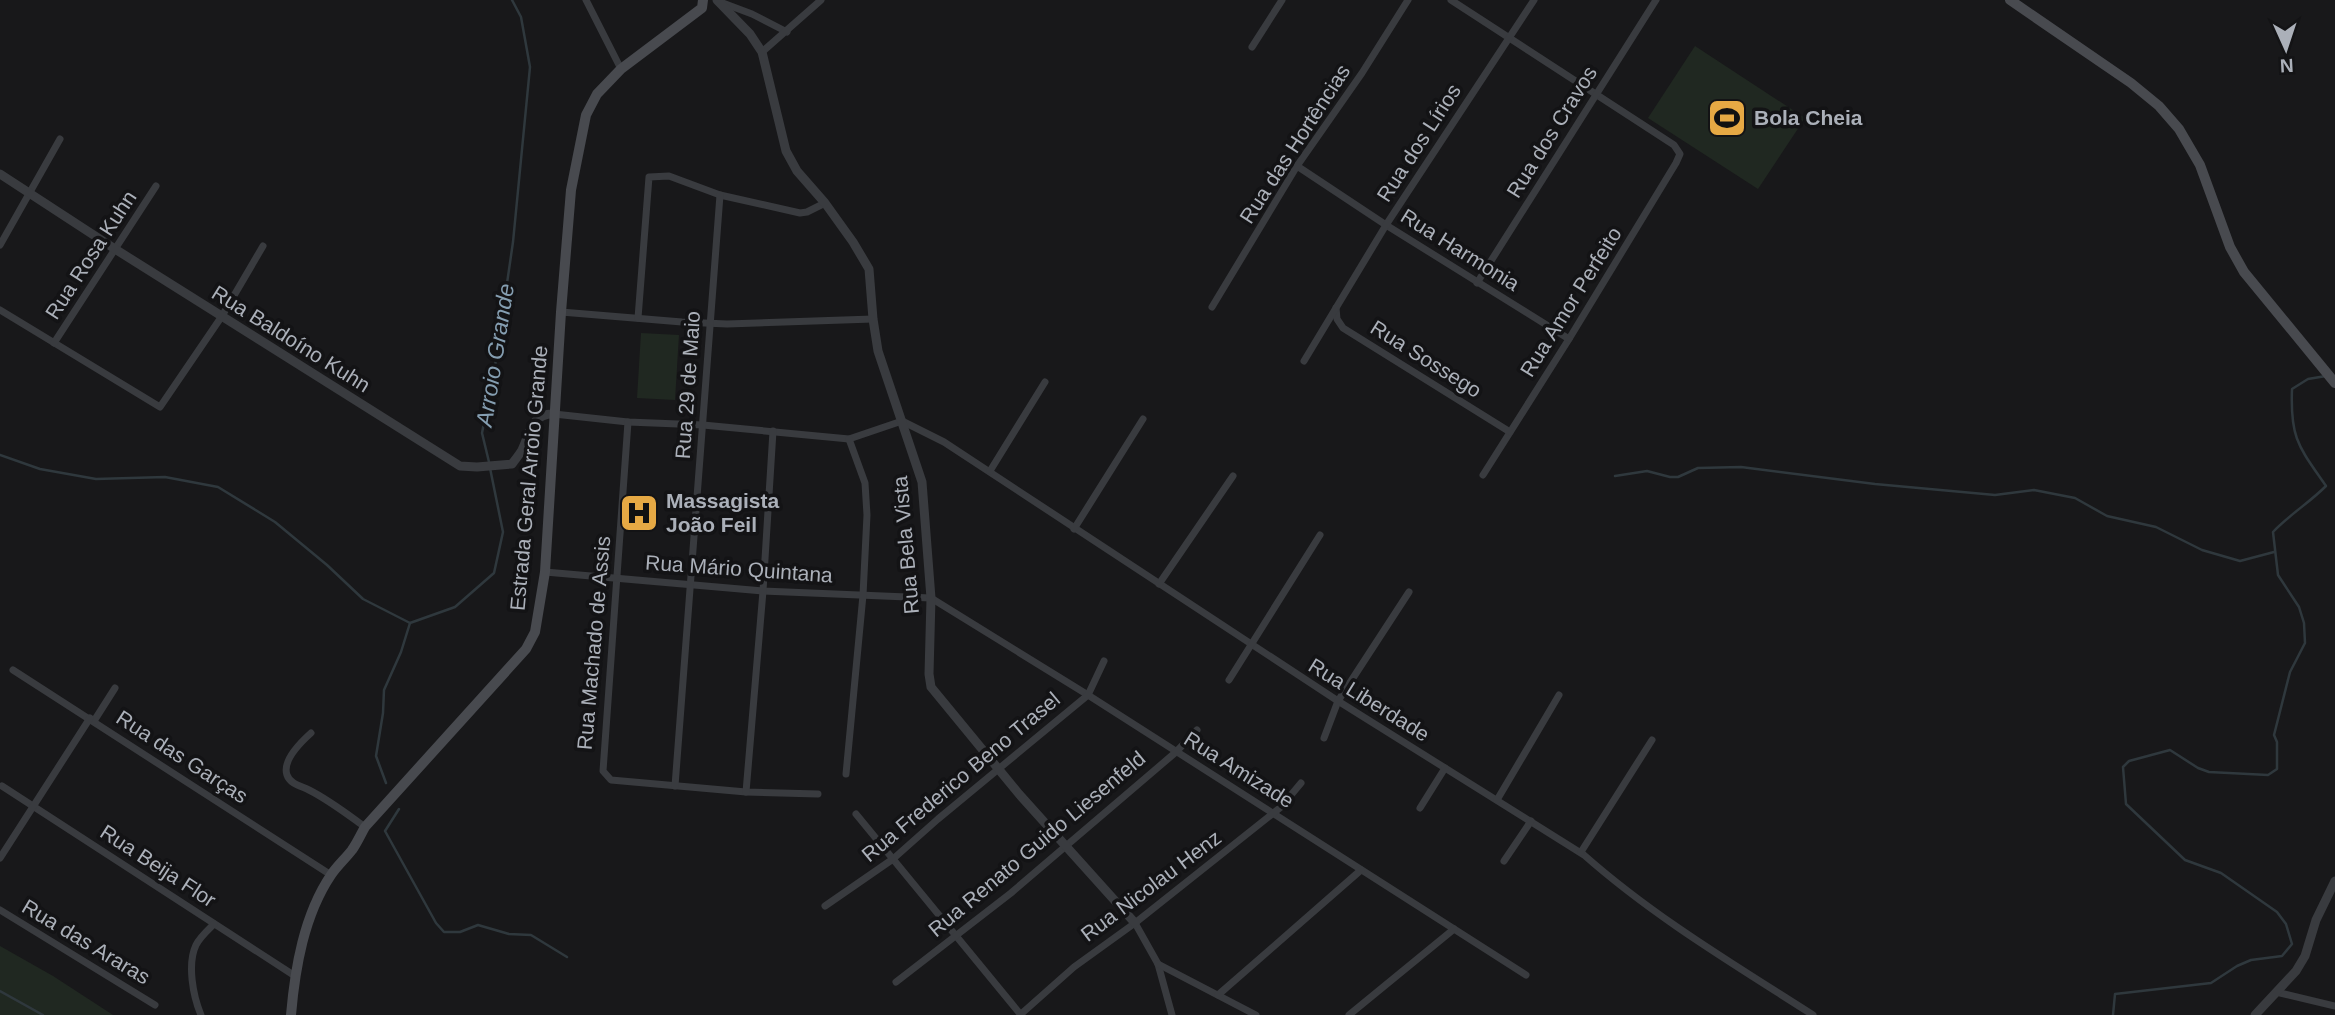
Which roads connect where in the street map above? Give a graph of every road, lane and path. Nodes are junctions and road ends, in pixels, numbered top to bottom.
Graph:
1 (586, 0) edge
2 (703, 0) edge
3 (717, 0) edge
4 (821, 0) edge
5 (1282, 0) edge
6 (1408, 0) edge
7 (1451, 0) edge
8 (1534, 0) edge
9 (1656, 0) edge
10 (2010, 0) edge
11 (787, 32) junction
12 (1509, 37) junction
13 (1252, 47) dead end
14 (762, 52) junction
15 (621, 69) junction
16 (1596, 94) junction
17 (60, 139) dead end
18 (1297, 166) junction
19 (0, 174) edge
20 (156, 186) dead end
21 (30, 193) junction
22 (720, 195) junction
23 (825, 202) junction
24 (1386, 225) junction
25 (0, 245) edge
26 (263, 246) dead end
27 (115, 249) junction
28 (1477, 283) junction
29 (1212, 307) dead end
30 (1336, 307) junction
31 (0, 310) edge
32 (561, 312) junction
33 (222, 316) junction
34 (638, 318) junction
35 (873, 320) junction
36 (710, 323) junction
37 (1569, 339) junction
38 (54, 343) junction
39 (1304, 362) dead end
40 (1045, 382) dead end
41 (2335, 383) edge
42 (554, 414) junction
43 (1143, 419) dead end
44 (902, 421) junction
45 (628, 422) junction
46 (703, 425) junction
47 (773, 431) junction
48 (1510, 432) junction
49 (849, 439) junction
50 (990, 471) junction
51 (1483, 475) dead end
52 (1233, 476) dead end
53 (1074, 529) junction
54 (1320, 535) dead end
55 (545, 572) junction
56 (618, 578) junction
57 (1158, 584) junction
58 (691, 586) junction
59 (763, 591) junction
60 (1409, 592) dead end
61 (863, 595) junction
62 (931, 598) junction
63 (1250, 645) junction
64 (1104, 661) dead end
65 (13, 670) dead end
66 (1229, 680) dead end
67 (115, 688) dead end
68 (1088, 695) junction
69 (1559, 695) dead end
70 (1338, 701) junction
71 (92, 720) junction
72 (1197, 730) dead end
73 (311, 733) dead end
74 (1324, 738) dead end
75 (1652, 740) dead end
76 (1176, 752) junction
77 (1445, 768) junction
78 (998, 769) junction
79 (846, 774) dead end
80 (1301, 783) dead end
81 (2, 786) dead end
82 (675, 786) junction
83 (746, 792) junction
84 (818, 794) dead end
85 (1497, 800) junction
86 (34, 806) junction
87 (1420, 808) dead end
88 (1273, 813) junction
89 (856, 814) dead end
90 (1531, 821) junction
91 (365, 827) junction
92 (1065, 845) junction
93 (1581, 852) junction
94 (0, 858) edge
95 (893, 859) junction
96 (1504, 861) dead end
97 (1360, 870) junction
98 (331, 875) junction
99 (2335, 881) edge
100 (825, 906) dead end
101 (0, 910) edge
102 (1135, 923) junction
103 (214, 924) junction
104 (1454, 929) junction
105 (954, 936) junction
106 (1158, 964) junction
107 (1526, 975) dead end
108 (295, 976) junction
109 (896, 982) dead end
110 (2276, 992) junction
111 (1218, 995) junction
112 (155, 1004) dead end
113 (2335, 1006) edge
114 (201, 1015) edge
115 (291, 1015) edge
116 (1021, 1015) edge
117 (1172, 1015) edge
118 (1256, 1015) edge
119 (1349, 1015) edge
120 (1814, 1015) edge
121 (2255, 1015) edge

1 - 15 street
2 - 15 main road, Estrada Geral Arroio Grande
3 - 11 street
3 - 14 street, Rua Bela Vista
4 - 11 street
5 - 13 street
6 - 18 street, Rua das Hortências
7 - 12 street
8 - 12 street, Rua dos Lírios
9 - 16 street, Rua dos Cravos
10 - 41 main road
11 - 14 street
12 - 16 street
12 - 24 street, Rua dos Lírios
14 - 23 street, Rua Bela Vista
15 - 32 main road, Estrada Geral Arroio Grande
16 - 28 street, Rua dos Cravos
16 - 37 street, Rua Amor Perfeito
17 - 21 street
18 - 24 street, Rua Harmonia
18 - 29 street, Rua das Hortências
19 - 21 street, Rua Baldoíno Kuhn
20 - 27 street, Rua Rosa Kuhn
21 - 25 street
21 - 27 street, Rua Baldoíno Kuhn
22 - 23 street
22 - 34 street
22 - 36 street, Rua 29 de Maio
23 - 35 street, Rua Bela Vista
24 - 28 street, Rua Harmonia
24 - 30 street, Rua dos Lírios
26 - 33 street
27 - 33 street, Rua Baldoíno Kuhn
27 - 38 street, Rua Rosa Kuhn
28 - 37 street, Rua Harmonia
30 - 39 street, Rua dos Lírios
30 - 48 street, Rua Sossego
31 - 38 street
32 - 34 street
32 - 42 main road, Estrada Geral Arroio Grande
33 - 38 street
33 - 42 street, Rua Baldoíno Kuhn
34 - 36 street
35 - 36 street
35 - 44 street, Rua Bela Vista
36 - 46 street, Rua 29 de Maio
37 - 48 street, Rua Amor Perfeito
40 - 50 street
42 - 45 street
42 - 55 main road, Estrada Geral Arroio Grande
43 - 53 street
44 - 49 street
44 - 50 street, Rua Liberdade
44 - 62 street, Rua Bela Vista
45 - 46 street
45 - 56 street, Rua Machado de Assis
46 - 47 street
46 - 58 street, Rua 29 de Maio
47 - 49 street
47 - 59 street
48 - 51 street, Rua Amor Perfeito
49 - 61 street
50 - 53 street, Rua Liberdade
52 - 57 street
53 - 57 street, Rua Liberdade
54 - 63 street
55 - 56 street, Rua Mário Quintana
55 - 91 main road, Estrada Geral Arroio Grande
56 - 58 street, Rua Mário Quintana
56 - 82 street, Rua Machado de Assis
57 - 63 street, Rua Liberdade
58 - 59 street, Rua Mário Quintana
58 - 82 street, Rua 29 de Maio
59 - 61 street, Rua Mário Quintana
59 - 83 street
60 - 70 street
61 - 62 street, Rua Mário Quintana
61 - 79 street
62 - 68 street, Rua Amizade
62 - 78 street, Rua Bela Vista
63 - 66 street
63 - 70 street, Rua Liberdade
64 - 68 street, Rua Frederico Beno Trasel
65 - 71 street, Rua das Garças
67 - 71 street
68 - 76 street, Rua Amizade
68 - 78 street, Rua Frederico Beno Trasel
69 - 85 street
70 - 74 street
70 - 77 street, Rua Liberdade
71 - 86 street
71 - 98 street, Rua das Garças
72 - 76 street, Rua Renato Guido Liesenfeld
73 - 91 street
75 - 93 street
76 - 88 street, Rua Amizade
76 - 92 street, Rua Renato Guido Liesenfeld
77 - 85 street, Rua Liberdade
77 - 87 street
78 - 92 street, Rua Bela Vista
78 - 95 street, Rua Frederico Beno Trasel
80 - 88 street, Rua Nicolau Henz
81 - 86 street, Rua Beija Flor
82 - 83 street
83 - 84 street
85 - 90 street, Rua Liberdade
86 - 94 street
86 - 103 street, Rua Beija Flor
88 - 97 street, Rua Amizade
88 - 102 street, Rua Nicolau Henz
89 - 95 street
90 - 93 street, Rua Liberdade
90 - 96 street
91 - 98 main road, Estrada Geral Arroio Grande
92 - 102 street, Rua Bela Vista
92 - 105 street, Rua Renato Guido Liesenfeld
93 - 120 street, Rua Liberdade
95 - 100 street, Rua Frederico Beno Trasel
95 - 105 street
97 - 104 street, Rua Amizade
97 - 111 street
98 - 108 main road, Estrada Geral Arroio Grande
99 - 110 street
101 - 112 street, Rua das Araras
102 - 106 street, Rua Bela Vista
102 - 116 street, Rua Nicolau Henz
103 - 108 street, Rua Beija Flor
103 - 114 street
104 - 107 street, Rua Amizade
104 - 119 street
105 - 109 street, Rua Renato Guido Liesenfeld
105 - 116 street
106 - 111 street
106 - 117 street, Rua Bela Vista
108 - 115 main road, Estrada Geral Arroio Grande
110 - 113 street
110 - 121 street
111 - 118 street

